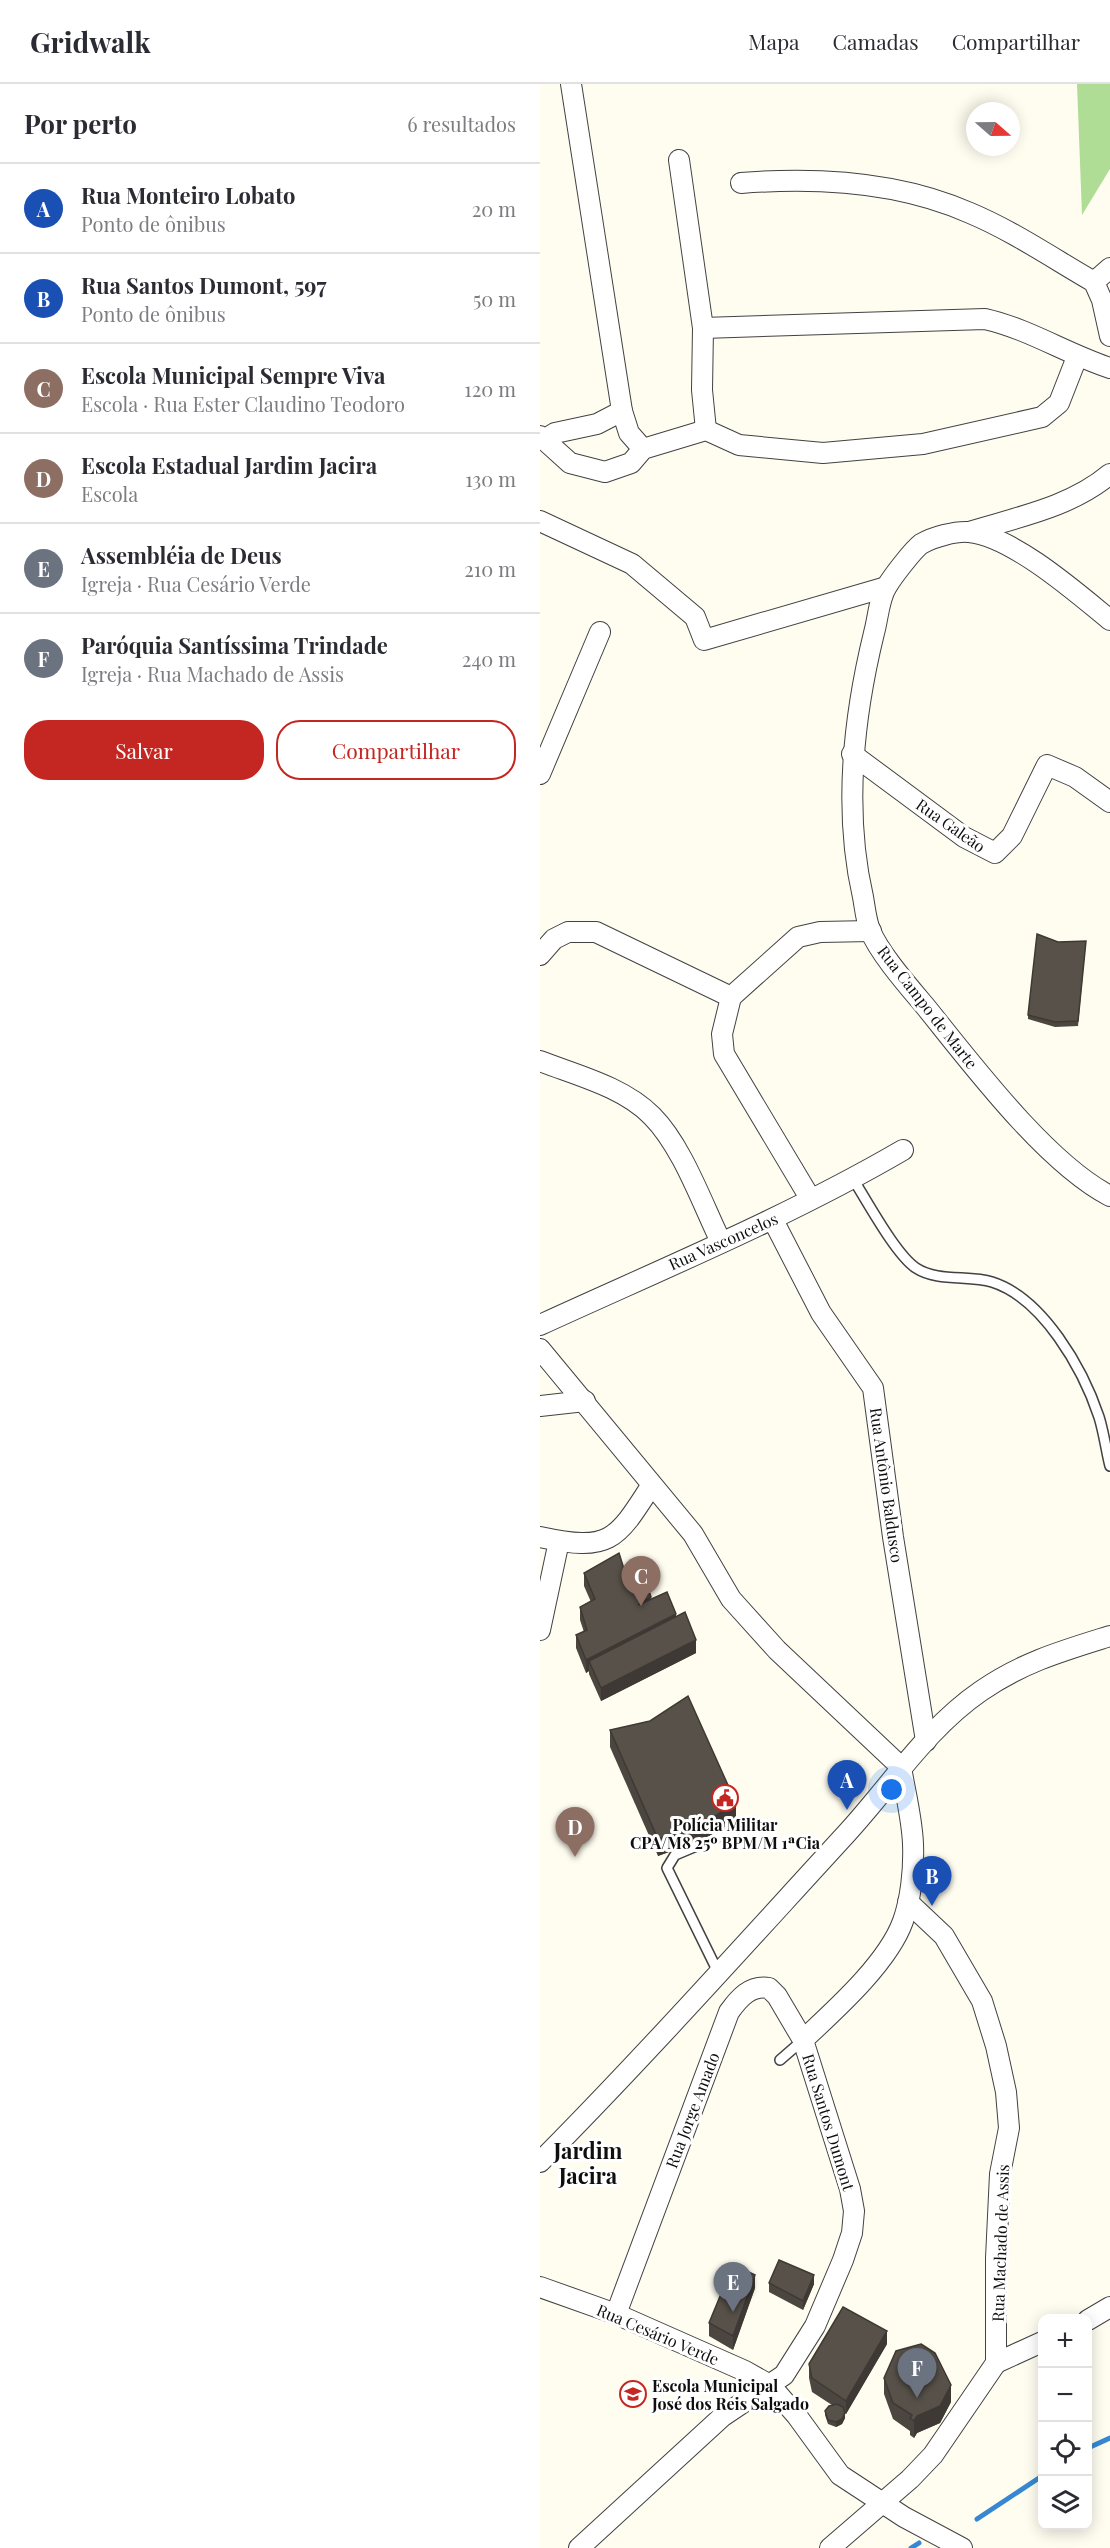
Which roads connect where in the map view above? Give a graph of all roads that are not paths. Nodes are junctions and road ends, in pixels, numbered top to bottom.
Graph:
1 (571, 84) edge
2 (679, 160) dead end
3 (741, 183) dead end
4 (1110, 268) edge
5 (1094, 282) junction
6 (703, 328) junction
7 (1110, 336) edge
8 (1077, 357) junction
9 (1110, 368) edge
10 (622, 411) junction
11 (706, 430) junction
12 (542, 438) edge
13 (643, 449) junction
14 (1110, 474) edge
15 (540, 521) edge
16 (969, 532) junction
17 (886, 588) junction
18 (1085, 599) junction
19 (1110, 599) edge
20 (1110, 620) edge
21 (600, 632) dead end
22 (852, 754) junction
23 (540, 773) edge
24 (1110, 802) edge
25 (871, 932) junction
26 (540, 955) edge
27 (731, 997) junction
28 (540, 1061) edge
29 (903, 1150) dead end
30 (853, 1179) junction
31 (1110, 1196) edge
32 (810, 1198) junction
33 (773, 1220) junction
34 (721, 1242) junction
35 (540, 1325) edge
36 (540, 1350) edge
37 (585, 1401) junction
38 (540, 1406) edge
39 (1110, 1466) edge
40 (651, 1486) junction
41 (549, 1539) edge
42 (540, 1630) edge
43 (1110, 1636) edge
44 (926, 1741) junction
45 (901, 1767) junction
46 (751, 1824) dead end
47 (908, 1902) junction
48 (718, 1972) junction
49 (803, 2040) junction
50 (780, 2060) dead end
51 (540, 2162) edge
52 (540, 2287) edge
53 (1110, 2307) edge
54 (616, 2314) junction
55 (1092, 2318) edge
56 (1038, 2344) edge
57 (996, 2362) junction
58 (770, 2385) junction
59 (882, 2501) junction
60 (579, 2548) edge
61 (830, 2548) edge
62 (962, 2548) edge

1 - 10 street
2 - 6 street
3 - 5 street
4 - 5 street
5 - 7 street
6 - 8 street
6 - 11 street
8 - 9 street
8 - 11 street
10 - 12 street
10 - 13 street
11 - 13 street
12 - 13 street
14 - 16 street
15 - 17 street
16 - 17 street
16 - 18 street
17 - 22 street, Rua Campo de Marte
18 - 19 street
18 - 20 street
21 - 23 street
22 - 24 street, Rua Galeão
22 - 25 street, Rua Campo de Marte
25 - 27 street
25 - 31 street, Rua Campo de Marte
26 - 27 street
27 - 32 street
28 - 34 street
29 - 30 street, Rua Vasconcelos
30 - 32 street, Rua Vasconcelos
30 - 39 lane
32 - 33 street, Rua Vasconcelos
33 - 34 street, Rua Vasconcelos
33 - 44 street, Rua Antônio Baldusco
34 - 35 street, Rua Vasconcelos
36 - 37 street
37 - 38 street
37 - 40 street
40 - 41 street
40 - 45 street
41 - 42 street
43 - 44 street
44 - 45 street
45 - 47 street, Rua Santos Dumont
45 - 48 street
46 - 48 lane
47 - 49 street, Rua Santos Dumont
47 - 57 street, Rua Machado de Assis
48 - 51 street
49 - 50 lane
49 - 54 street, Rua Jorge Amado
49 - 58 street, Rua Santos Dumont
52 - 54 street, Rua Cesário Verde
53 - 55 street
54 - 58 street, Rua Cesário Verde
56 - 57 street
57 - 59 street
58 - 59 street, Rua Cesário Verde
58 - 60 street, Rua Santos Dumont
59 - 61 street
59 - 62 street, Rua Cesário Verde

